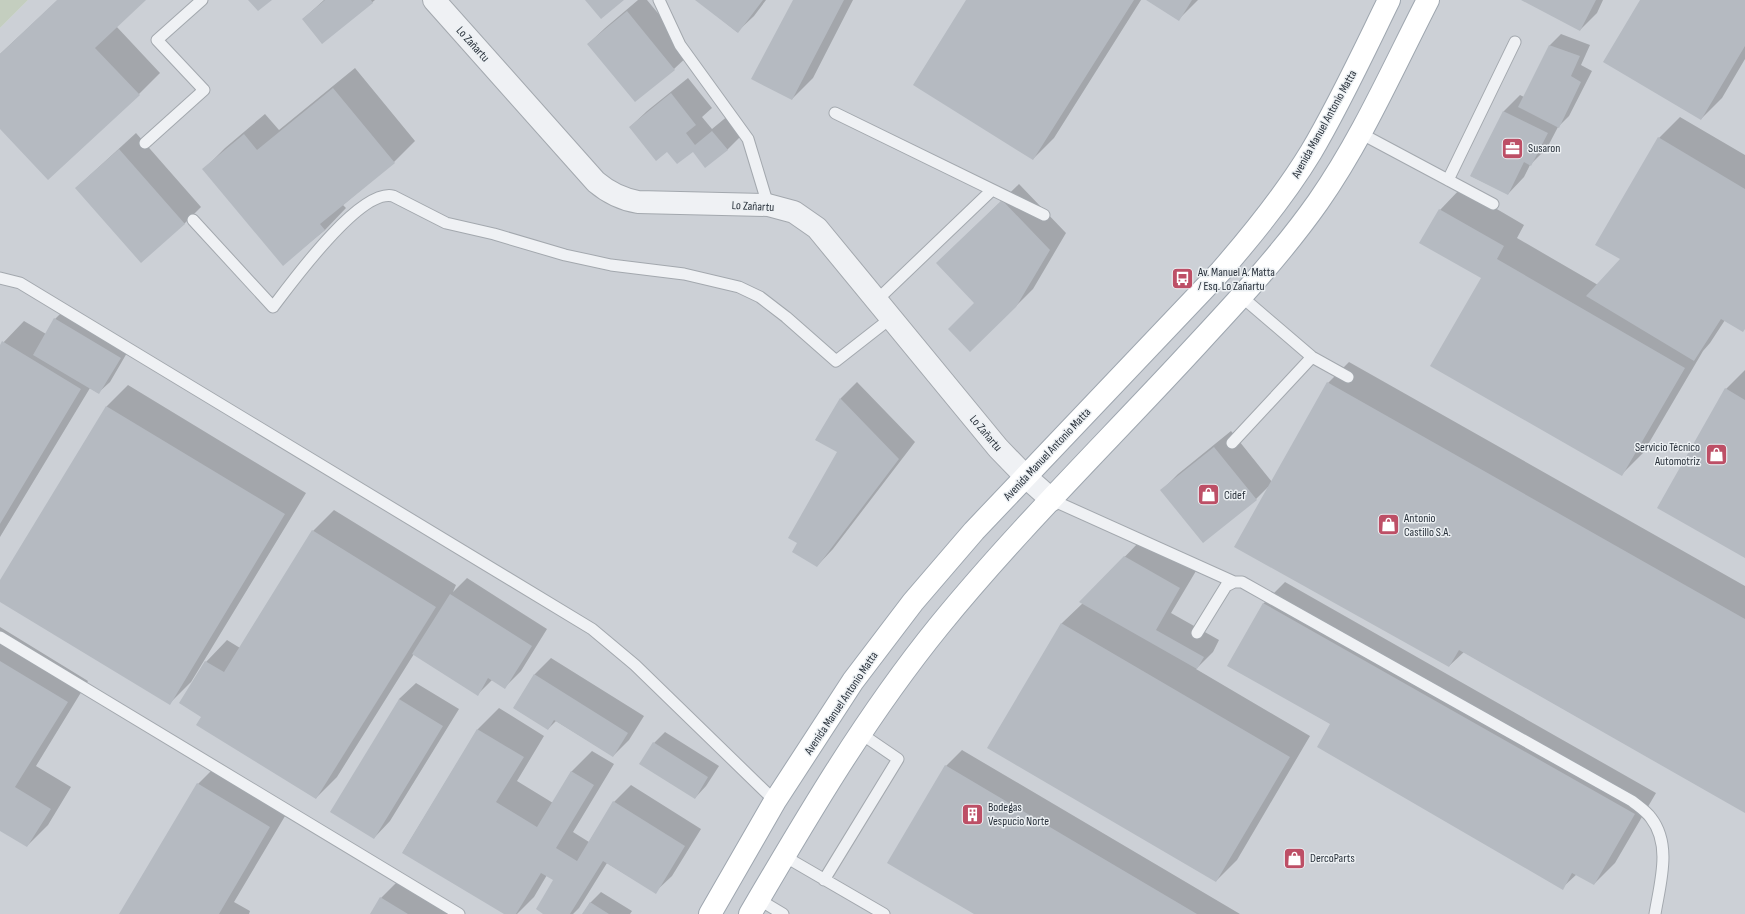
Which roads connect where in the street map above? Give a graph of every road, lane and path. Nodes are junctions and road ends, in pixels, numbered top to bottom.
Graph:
1 (202, 0) edge
2 (434, 0) edge
3 (659, 0) edge
4 (1389, 0) edge
5 (1428, 0) edge
6 (1515, 42) dead end
7 (835, 113) dead end
8 (1360, 133) junction
9 (145, 142) dead end
10 (1448, 180) junction
11 (992, 190) junction
12 (1492, 204) dead end
13 (768, 205) junction
14 (1044, 215) dead end
15 (193, 220) dead end
16 (0, 278) edge
17 (1242, 297) junction
18 (876, 301) junction
19 (891, 318) junction
20 (1312, 357) junction
21 (1348, 377) dead end
22 (1232, 444) dead end
23 (1026, 477) junction
24 (1052, 500) junction
25 (1234, 582) junction
26 (1197, 633) dead end
27 (0, 638) edge
28 (860, 733) junction
29 (775, 801) junction
30 (784, 856) junction
31 (824, 880) junction
32 (754, 907) edge
33 (459, 914) edge
34 (710, 914) edge
35 (783, 914) edge
36 (884, 914) edge
37 (1655, 914) edge

1 - 9 lane
2 - 13 street, Lo Zañartu
3 - 13 lane
4 - 23 main road, Avenida Manuel Antonio Matta
5 - 8 main road
6 - 10 lane
7 - 11 lane
8 - 10 lane
8 - 17 main road
10 - 12 lane
11 - 14 lane
11 - 18 lane
13 - 18 street, Lo Zañartu
15 - 19 lane
16 - 29 lane
17 - 20 lane
17 - 24 main road
18 - 19 street, Lo Zañartu
19 - 23 street, Lo Zañartu
20 - 21 lane
20 - 22 lane
23 - 24 street, Lo Zañartu
23 - 29 main road, Avenida Manuel Antonio Matta
24 - 25 lane
24 - 28 main road
25 - 26 lane
25 - 37 lane
27 - 33 lane
28 - 30 main road
28 - 31 lane
29 - 34 main road, Avenida Manuel Antonio Matta
30 - 31 lane
30 - 32 main road
31 - 36 lane
32 - 35 lane

